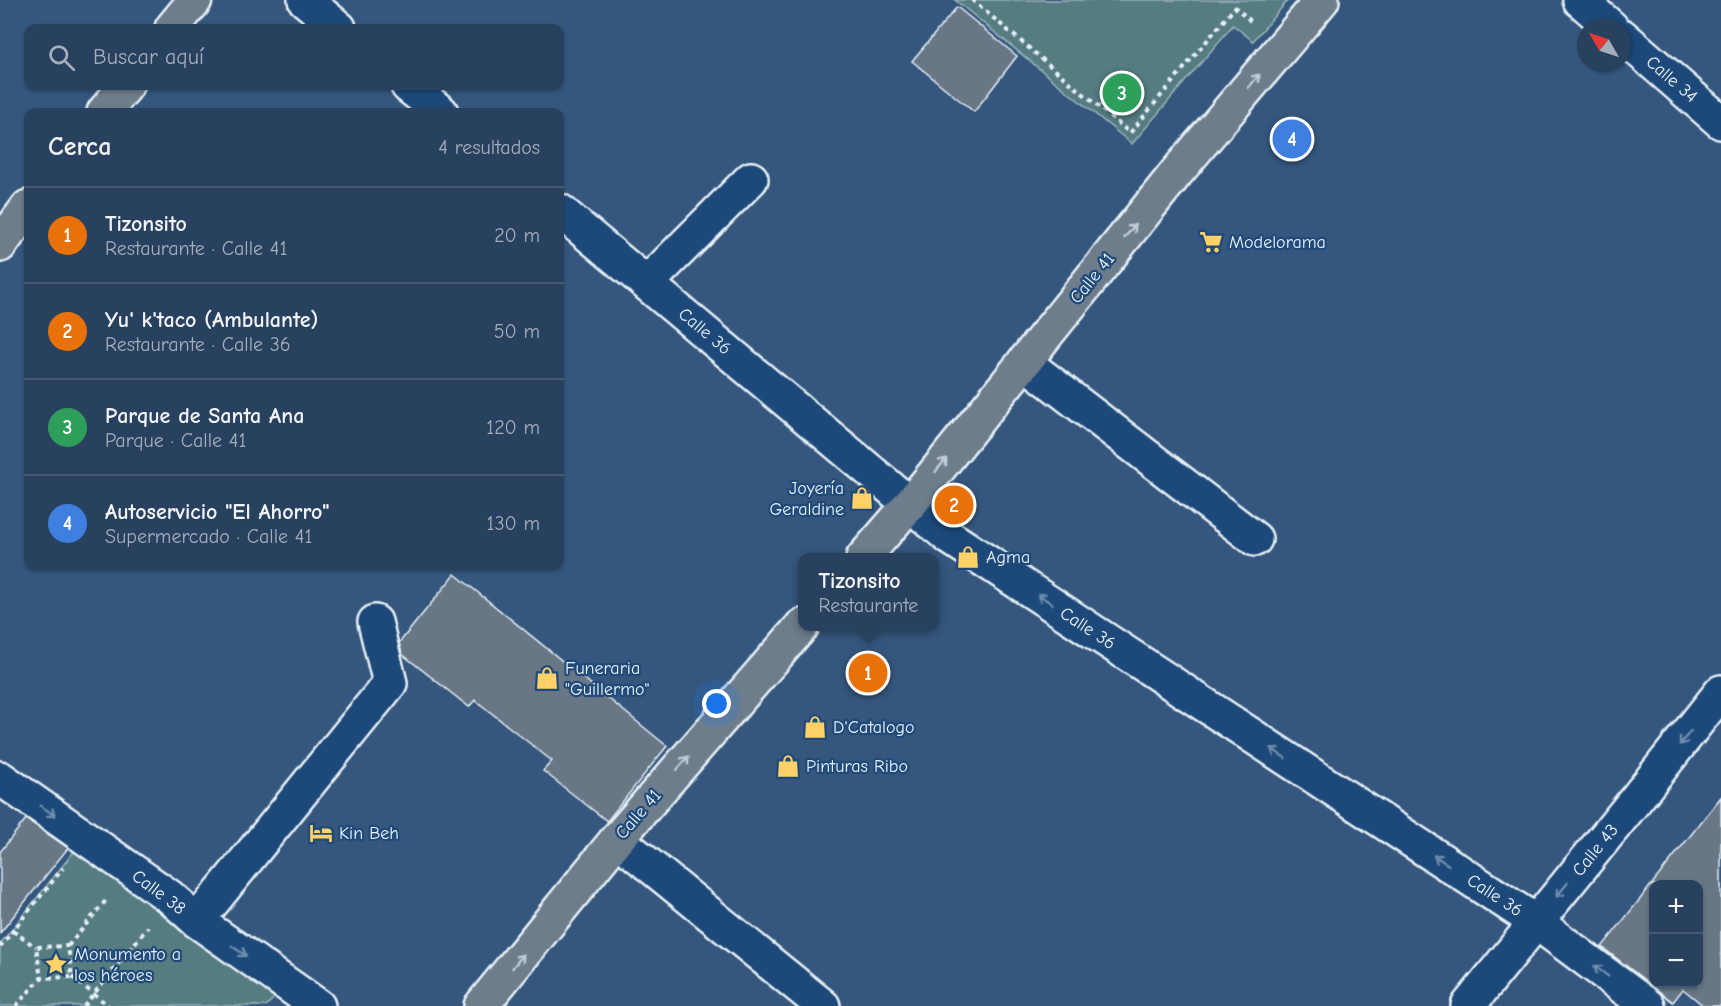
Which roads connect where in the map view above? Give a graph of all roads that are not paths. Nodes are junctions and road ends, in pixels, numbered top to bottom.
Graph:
1 (195, 0) edge
2 (305, 0) edge
3 (1322, 0) edge
4 (1580, 0) edge
5 (1601, 18) edge
6 (175, 24) edge
7 (334, 24) edge
8 (1631, 44) edge
9 (123, 90) edge
10 (413, 90) edge
11 (107, 108) edge
12 (436, 108) edge
13 (1721, 122) edge
14 (751, 179) dead end
15 (24, 212) edge
16 (564, 214) edge
17 (0, 245) edge
18 (647, 283) junction
19 (1024, 362) junction
20 (910, 504) junction
21 (1255, 539) dead end
22 (867, 553) edge
23 (375, 622) dead end
24 (798, 631) edge
25 (1721, 692) edge
26 (0, 778) edge
27 (616, 838) junction
28 (197, 921) junction
29 (1536, 922) junction
30 (318, 1006) edge
31 (481, 1006) edge
32 (823, 1006) edge
33 (1468, 1006) edge
34 (1648, 1006) edge

1 - 6 main road
2 - 7 street
19 -> 3 main road, Calle 41
4 - 5 street
8 - 13 street, Calle 34
9 - 11 main road
10 - 12 street
14 - 18 street
15 - 17 main road
16 - 18 street, Calle 36
18 - 20 street, Calle 36
20 -> 19 main road, Calle 41
19 - 21 street
20 - 22 main road, Calle 41
29 -> 20 street, Calle 36
23 - 28 street
27 -> 24 main road, Calle 41
25 -> 29 street, Calle 43
26 -> 28 street, Calle 38
31 -> 27 main road, Calle 41
27 - 32 street
28 -> 30 street, Calle 38
29 - 33 street, Calle 43
34 -> 29 street, Calle 36

